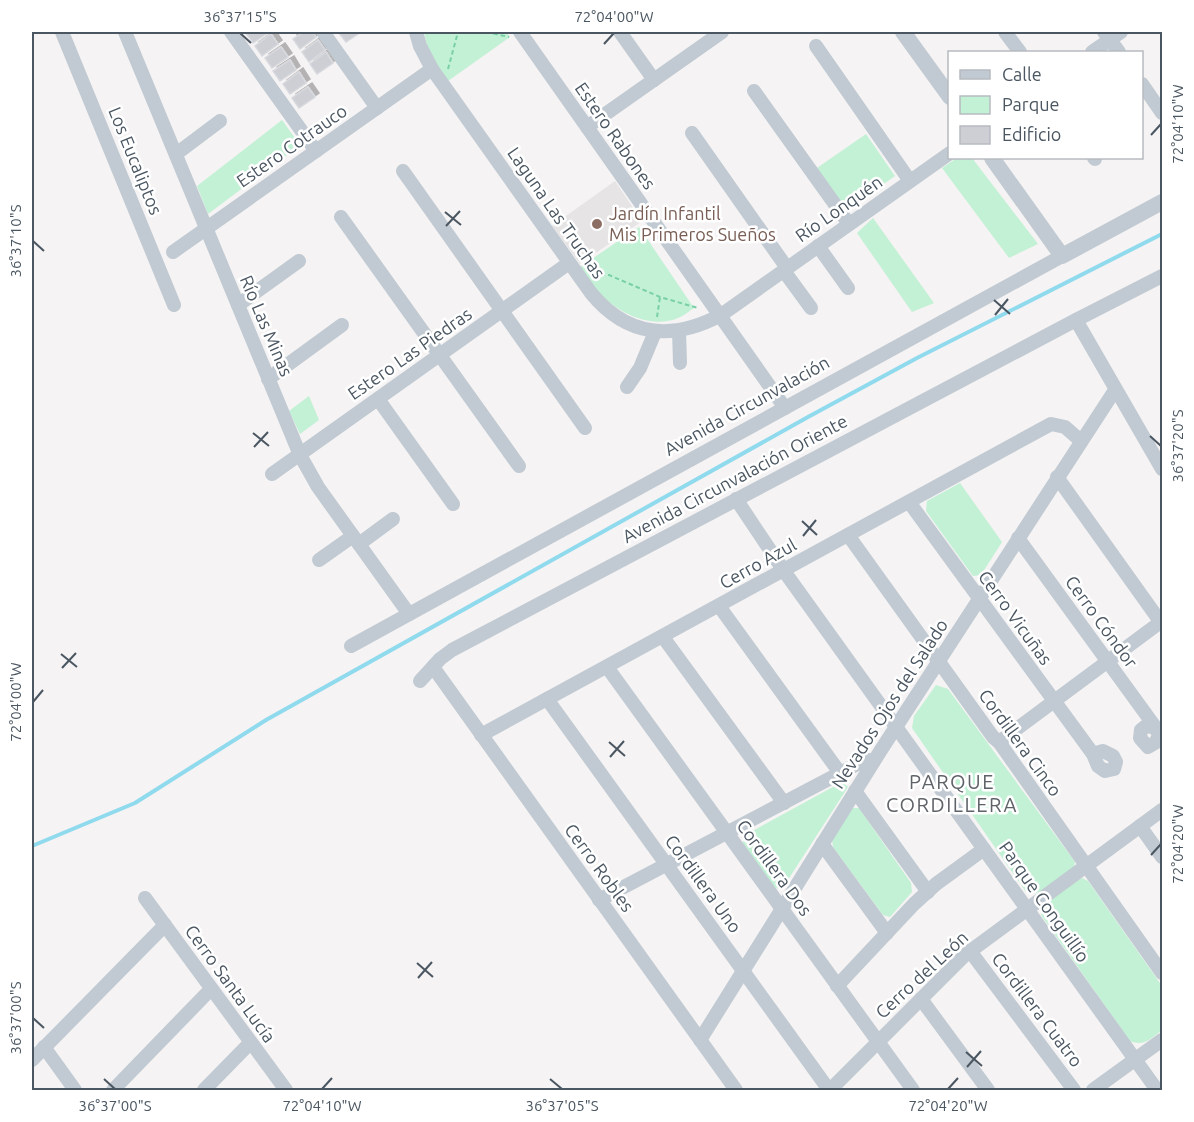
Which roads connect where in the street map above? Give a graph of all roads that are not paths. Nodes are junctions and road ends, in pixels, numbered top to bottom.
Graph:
1 (62, 32) edge
2 (126, 32) edge
3 (231, 32) edge
4 (323, 32) edge
5 (416, 32) edge
6 (620, 32) edge
7 (903, 32) edge
8 (1005, 32) edge
9 (717, 33) edge
10 (1112, 34) edge
11 (523, 36) edge
12 (816, 46) dead end
13 (1019, 51) edge
14 (1093, 51) edge
15 (1119, 51) edge
16 (432, 69) junction
17 (654, 80) junction
18 (1143, 85) edge
19 (754, 91) dead end
20 (948, 94) edge
21 (377, 108) junction
22 (1162, 113) edge
23 (220, 122) dead end
24 (587, 127) junction
25 (692, 133) dead end
26 (316, 151) junction
27 (176, 154) junction
28 (948, 154) edge
29 (993, 159) edge
30 (403, 171) dead end
31 (910, 181) junction
32 (1162, 201) edge
33 (341, 217) dead end
34 (849, 224) junction
35 (206, 229) junction
36 (818, 246) junction
37 (174, 252) dead end
38 (1062, 256) junction
39 (299, 261) dead end
40 (573, 268) junction
41 (785, 269) junction
42 (1162, 276) edge
43 (848, 288) dead end
44 (174, 305) dead end
45 (238, 305) junction
46 (811, 308) dead end
47 (502, 311) junction
48 (721, 315) junction
49 (1076, 320) junction
50 (342, 325) dead end
51 (679, 331) junction
52 (655, 332) junction
53 (440, 355) junction
54 (680, 363) dead end
55 (268, 379) junction
56 (627, 387) dead end
57 (1115, 390) junction
58 (378, 399) junction
59 (785, 408) junction
60 (585, 428) dead end
61 (1081, 441) junction
62 (300, 454) junction
63 (519, 466) dead end
64 (1162, 469) edge
65 (272, 474) dead end
66 (1057, 477) junction
67 (736, 499) junction
68 (909, 502) junction
69 (453, 504) dead end
70 (393, 519) dead end
71 (848, 535) junction
72 (1018, 538) junction
73 (356, 540) junction
74 (319, 560) dead end
75 (784, 571) junction
76 (979, 598) junction
77 (719, 606) junction
78 (410, 614) junction
79 (1162, 623) edge
80 (663, 637) junction
81 (351, 646) dead end
82 (939, 662) junction
83 (1108, 662) junction
84 (433, 667) junction
85 (607, 667) junction
86 (420, 681) dead end
87 (547, 699) junction
88 (1054, 702) junction
89 (896, 727) junction
90 (1156, 728) dead end
91 (481, 735) junction
92 (999, 742) junction
93 (1093, 754) dead end
94 (874, 761) junction
95 (840, 773) junction
96 (855, 791) junction
97 (784, 803) junction
98 (1162, 810) edge
99 (1140, 826) junction
100 (726, 833) junction
101 (822, 844) junction
102 (984, 849) junction
103 (1162, 857) edge
104 (666, 865) junction
105 (1086, 866) junction
106 (928, 892) junction
107 (145, 898) dead end
108 (600, 900) junction
109 (782, 909) junction
110 (1027, 909) junction
111 (165, 925) junction
112 (887, 933) junction
113 (970, 951) junction
114 (743, 971) junction
115 (1162, 973) edge
116 (837, 986) junction
117 (211, 989) junction
118 (921, 999) junction
119 (700, 1040) junction
120 (1162, 1040) edge
121 (878, 1042) junction
122 (250, 1043) junction
123 (44, 1047) junction
124 (32, 1060) edge
125 (1135, 1060) junction
126 (75, 1090) edge
127 (113, 1090) edge
128 (204, 1090) edge
129 (286, 1090) edge
130 (736, 1090) edge
131 (829, 1090) edge
132 (913, 1090) edge
133 (988, 1090) edge
134 (1074, 1090) edge
135 (1093, 1090) edge
136 (1157, 1090) edge

1 - 44 street, Los Eucaliptos
2 - 27 street, Río Las Minas
3 - 26 street
4 - 21 street
5 - 16 street, Laguna Las Truchas
6 - 17 street
7 - 20 street
8 - 13 street
9 - 17 street
10 - 14 street
10 - 15 street
11 - 24 street, Estero Rabones
12 - 31 street
16 - 21 street, Estero Cotrauco
16 - 40 street, Laguna Las Truchas
17 - 24 street
18 - 22 street
19 - 34 street
21 - 26 street, Estero Cotrauco
23 - 27 street
24 - 48 street, Estero Rabones
25 - 41 street
26 - 35 street, Estero Cotrauco
27 - 35 street, Río Las Minas
28 - 31 street, Río Lonquén
29 - 38 street
30 - 47 street
31 - 34 street, Río Lonquén
32 - 38 street, Avenida Circunvalación
33 - 53 street
34 - 36 street, Río Lonquén
35 - 37 street, Estero Cotrauco
35 - 45 street, Río Las Minas
36 - 41 street, Río Lonquén
36 - 43 street
38 - 59 street, Avenida Circunvalación
39 - 45 street
40 - 47 street, Estero Las Piedras
40 - 52 street, Laguna Las Truchas
41 - 46 street
41 - 48 street, Río Lonquén
42 - 49 street
45 - 55 street, Río Las Minas
47 - 53 street, Estero Las Piedras
47 - 60 street
48 - 51 street, Laguna Las Truchas
48 - 59 street, Estero Rabones
49 - 57 street
49 - 67 street, Avenida Circunvalación Oriente
50 - 55 street
51 - 52 street, Laguna Las Truchas
51 - 54 street
52 - 56 street
53 - 58 street, Estero Las Piedras
53 - 63 street
55 - 62 street, Río Las Minas
57 - 61 street, Nevados Ojos del Salado
57 - 64 street
58 - 62 street, Estero Las Piedras
58 - 69 street
59 - 78 street, Avenida Circunvalación
61 - 66 street, Nevados Ojos del Salado
61 - 68 street, Cerro Azul
62 - 65 street, Estero Las Piedras
62 - 73 street, Río Las Minas
66 - 72 street, Nevados Ojos del Salado
66 - 79 street
67 - 75 street, Parque Conguillío
67 - 84 street, Avenida Circunvalación Oriente
68 - 71 street, Cerro Azul
68 - 76 street, Cerro Vicuñas
70 - 73 street
71 - 75 street, Cerro Azul
71 - 82 street, Cordillera Cinco
72 - 76 street, Nevados Ojos del Salado
72 - 83 street, Cerro Cóndor
73 - 74 street
73 - 78 street, Río Las Minas
75 - 77 street, Cerro Azul
75 - 89 street, Parque Conguillío
76 - 82 street, Nevados Ojos del Salado
76 - 88 street, Cerro Vicuñas
77 - 80 street, Cerro Azul
77 - 95 street
78 - 81 street, Avenida Circunvalación
79 - 83 street
80 - 85 street, Cerro Azul
80 - 97 street
82 - 89 street, Nevados Ojos del Salado
82 - 92 street, Cordillera Cinco
83 - 88 street
83 - 90 street, Cerro Cóndor
84 - 86 street, Avenida Circunvalación Oriente
84 - 91 street, Cerro Robles
85 - 87 street, Cerro Azul
85 - 100 street, Cordillera Dos
87 - 91 street, Cerro Azul
87 - 104 street, Cordillera Uno
88 - 92 street
88 - 93 street, Cerro Vicuñas
89 - 94 street, Nevados Ojos del Salado
89 - 102 street, Parque Conguillío
91 - 108 street, Cerro Robles
92 - 105 street, Cordillera Cinco
94 - 95 street
94 - 96 street, Nevados Ojos del Salado
95 - 97 street
96 - 101 street, Nevados Ojos del Salado
96 - 106 street
97 - 100 street
98 - 99 street, Cerro del León
99 - 103 street
99 - 105 street, Cerro del León
100 - 104 street
100 - 109 street, Cordillera Dos
101 - 109 street, Nevados Ojos del Salado
101 - 112 street
102 - 106 street
102 - 110 street, Parque Conguillío
104 - 108 street
104 - 114 street, Cordillera Uno
105 - 110 street, Cerro del León
105 - 115 street, Cordillera Cinco
106 - 112 street
107 - 111 street, Cerro Santa Lucía
108 - 119 street, Cerro Robles
109 - 114 street, Nevados Ojos del Salado
109 - 116 street, Cordillera Dos
110 - 113 street, Cerro del León
110 - 125 street, Parque Conguillío
111 - 117 street, Cerro Santa Lucía
111 - 123 street
112 - 116 street
113 - 118 street, Cerro del León
113 - 134 street, Cordillera Cuatro
114 - 119 street, Nevados Ojos del Salado
114 - 131 street, Cordillera Uno
116 - 121 street, Cordillera Dos
117 - 122 street, Cerro Santa Lucía
117 - 127 street
118 - 121 street, Cerro del León
118 - 133 street
119 - 130 street, Cerro Robles
120 - 125 street
121 - 131 street, Cerro del León
121 - 132 street, Cordillera Dos
122 - 128 street
122 - 129 street, Cerro Santa Lucía
123 - 124 street
123 - 126 street
125 - 135 street
125 - 136 street, Parque Conguillío

